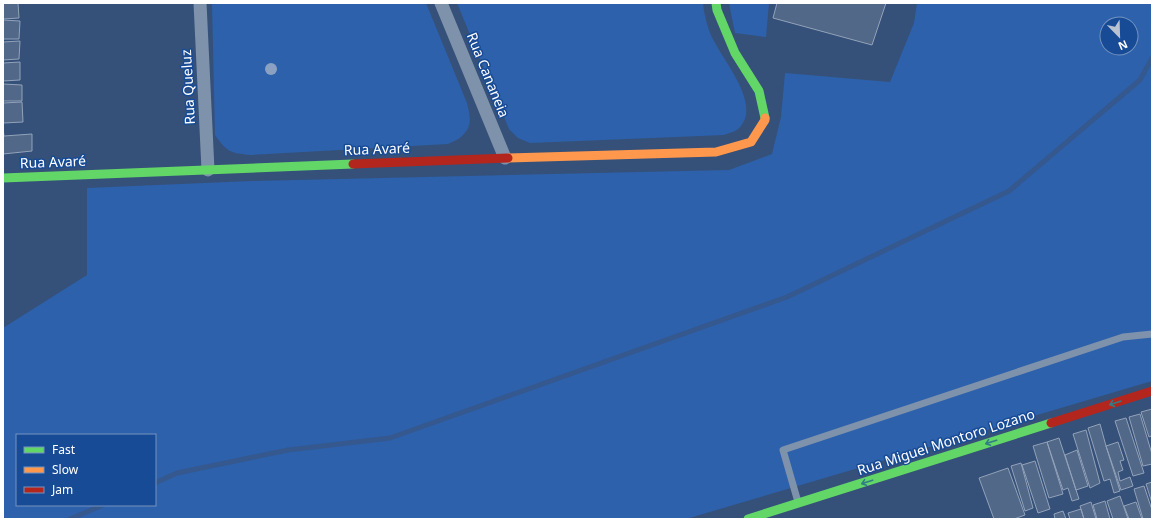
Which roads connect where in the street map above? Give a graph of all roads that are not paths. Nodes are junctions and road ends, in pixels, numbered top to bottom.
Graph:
1 (200, 3) edge
2 (441, 3) edge
3 (716, 3) edge
4 (505, 158) junction
5 (208, 170) junction
6 (3, 178) edge
7 (1152, 334) edge
8 (1152, 391) edge
9 (798, 504) junction
10 (748, 519) edge

1 - 5 street, Rua Queluz
2 - 4 street, Rua Cananeia
3 - 4 street, Rua Avaré
4 - 5 street, Rua Avaré
5 - 6 street, Rua Avaré
7 - 9 lane
8 -> 9 street, Rua Miguel Montoro Lozano
9 - 10 street, Rua Miguel Montoro Lozano

